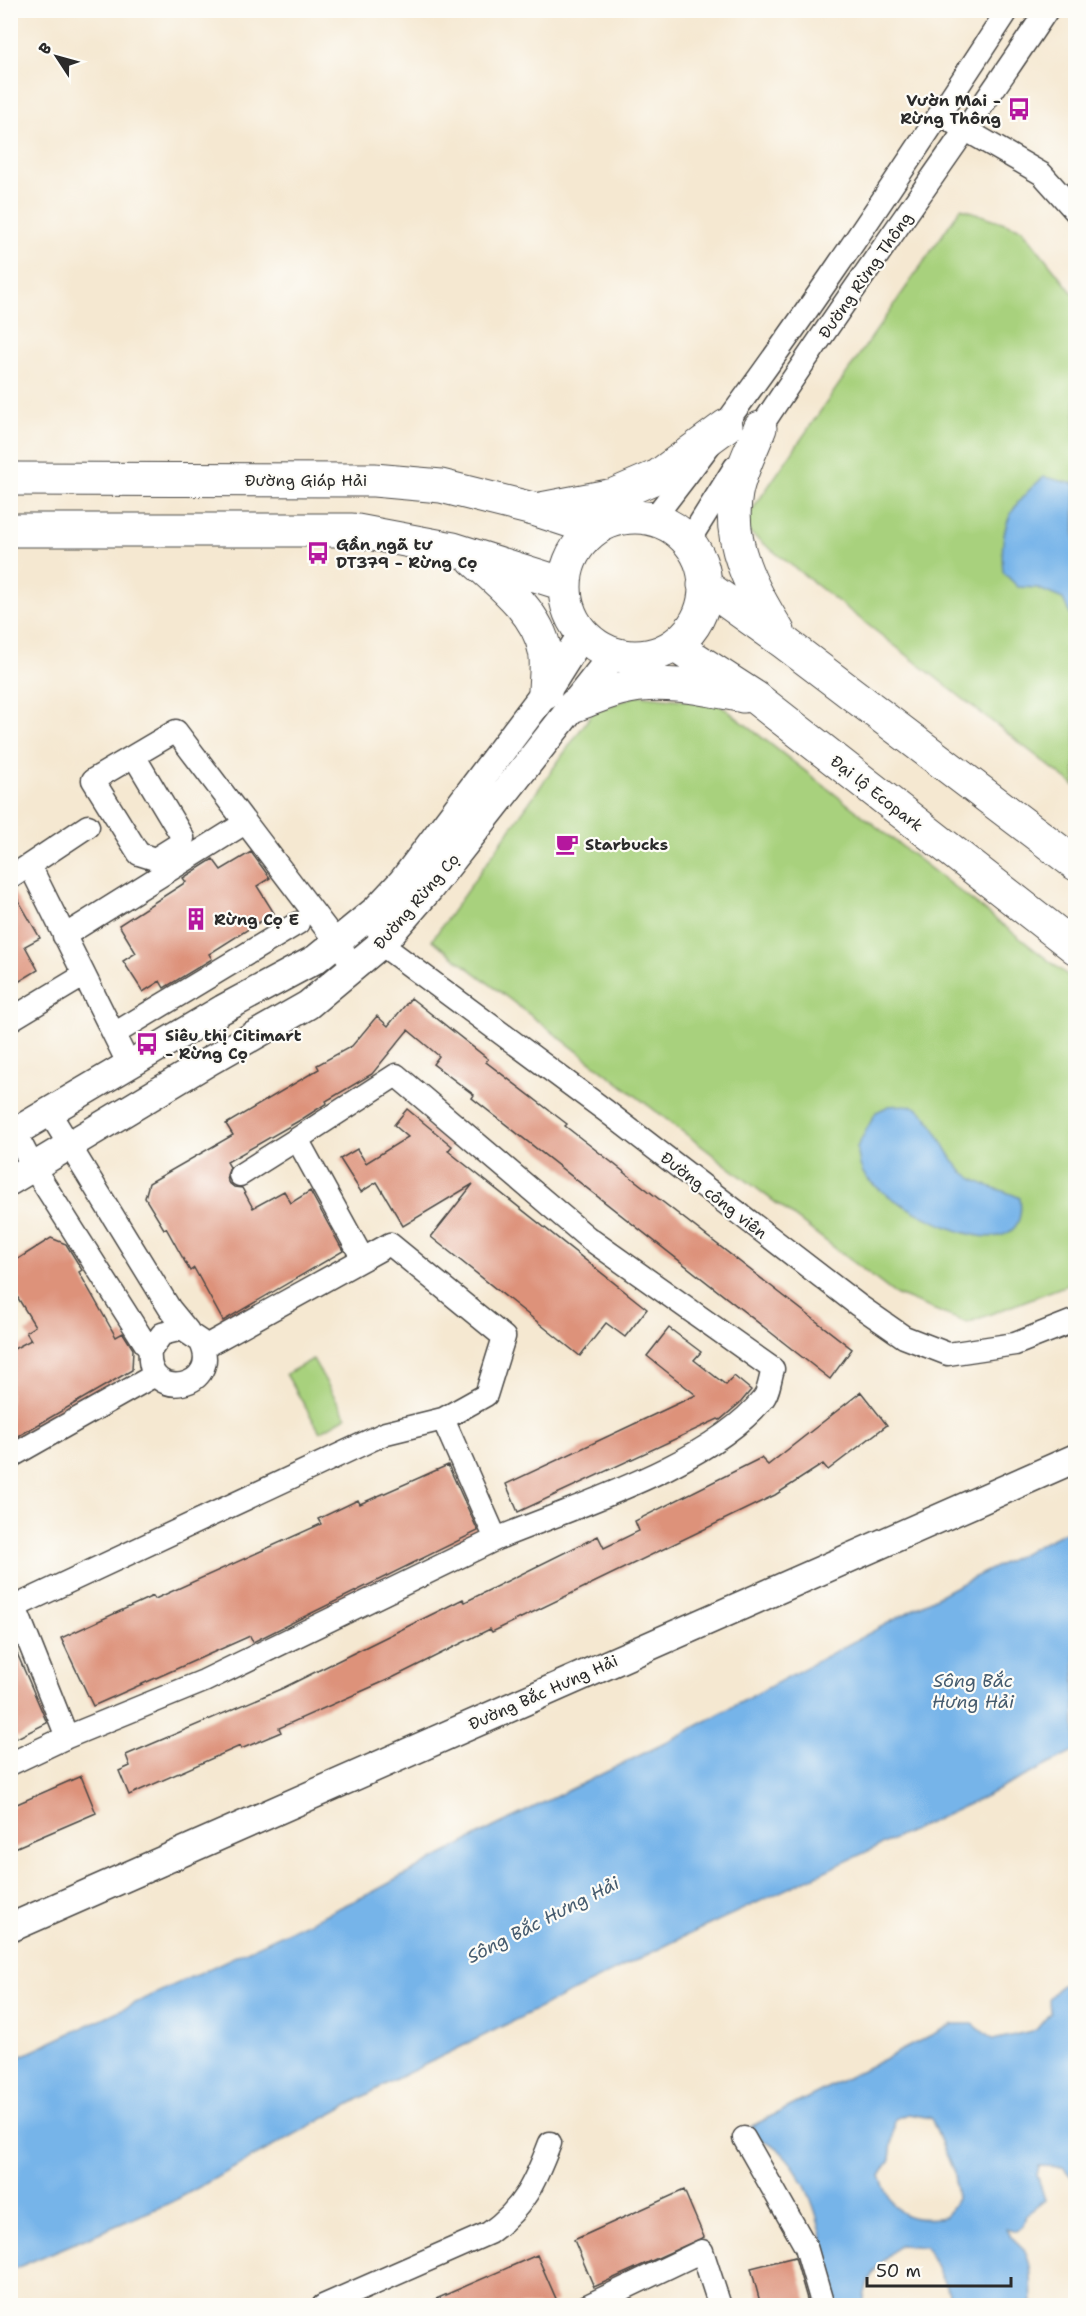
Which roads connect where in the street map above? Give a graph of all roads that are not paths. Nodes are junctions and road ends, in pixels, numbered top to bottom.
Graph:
1 (1008, 10) edge
2 (1047, 10) edge
3 (940, 114) junction
4 (966, 131) junction
5 (1076, 212) edge
6 (726, 426) junction
7 (760, 428) junction
8 (10, 479) edge
9 (537, 510) junction
10 (653, 519) junction
11 (595, 529) junction
12 (10, 530) edge
13 (688, 542) junction
14 (468, 555) junction
15 (564, 584) junction
16 (704, 585) junction
17 (583, 633) junction
18 (785, 643) junction
19 (674, 645) junction
20 (614, 654) junction
21 (545, 693) junction
22 (756, 698) junction
23 (575, 705) junction
24 (134, 756) junction
25 (245, 823) junction
26 (88, 826) dead end
27 (1076, 864) edge
28 (30, 866) junction
29 (10, 878) edge
30 (376, 910) junction
31 (298, 923) dead end
32 (64, 936) junction
33 (336, 943) junction
34 (381, 944) junction
35 (1076, 948) edge
36 (355, 966) junction
37 (83, 976) junction
38 (10, 1020) edge
39 (114, 1034) junction
40 (129, 1065) junction
41 (49, 1112) junction
42 (13, 1134) edge
43 (297, 1138) junction
44 (69, 1145) junction
45 (22, 1174) edge
46 (240, 1174) dead end
47 (363, 1259) junction
48 (1076, 1320) edge
49 (196, 1339) junction
50 (150, 1351) junction
51 (155, 1375) junction
52 (443, 1419) junction
53 (10, 1457) edge
54 (1076, 1458) edge
55 (496, 1539) junction
56 (13, 1608) edge
57 (67, 1737) junction
58 (10, 1764) edge
59 (10, 1928) edge
60 (744, 2138) dead end
61 (550, 2144) dead end
62 (322, 2306) edge
63 (586, 2306) edge
64 (720, 2306) edge
65 (823, 2306) edge

1 - 3 street, Đường Rừng Thông
2 - 4 street, Đường Rừng Thông
3 - 4 street
3 - 6 street, Đường Rừng Thông
4 - 5 street
4 - 7 street, Đường Rừng Thông
6 - 9 highway
6 - 10 street, Đường Rừng Thông
7 - 13 street, Đường Rừng Thông
7 - 18 highway
8 - 9 highway, Đường Giáp Hải
9 - 11 highway, Đường Giáp Hải
10 - 11 highway
10 - 13 highway
11 - 15 highway
12 - 14 highway
13 - 16 highway
14 - 15 highway
14 - 21 highway
15 - 17 highway
16 - 18 highway
16 - 19 highway
17 - 20 highway
17 - 21 street, Đường Rừng Cọ
18 - 27 highway
19 - 20 highway
19 - 22 highway, Đại lộ Ecopark
20 - 23 street, Đường Rừng Cọ
21 - 30 street, Đường Rừng Cọ
22 - 23 highway
22 - 35 highway, Đại lộ Ecopark
23 - 34 street, Đường Rừng Cọ
24 - 24 street
24 - 25 street
25 - 32 street
25 - 33 street
26 - 28 street
28 - 29 street
28 - 32 street
30 - 33 street, Đường Rừng Cọ
30 - 34 street
31 - 39 street
32 - 37 street
33 - 36 street
33 - 40 street, Đường Rừng Cọ
34 - 36 street, Đường Rừng Cọ
34 - 48 street, Đường công viên
36 - 44 street, Đường Rừng Cọ
37 - 38 street
37 - 39 street
39 - 40 street
40 - 41 street, Đường Rừng Cọ
41 - 42 street, Đường Rừng Cọ
41 - 44 street
42 - 45 street
43 - 46 street
43 - 47 street
43 - 55 street
44 - 45 street, Đường Rừng Cọ
44 - 49 street
45 - 50 street
47 - 49 street
47 - 52 street
49 - 50 street
49 - 51 street
50 - 51 street
51 - 53 street
52 - 55 street
52 - 56 street
54 - 59 street, Đường Bắc Hưng Hải
55 - 57 street
56 - 57 street
57 - 58 street
60 - 65 street
61 - 62 street
63 - 64 street

